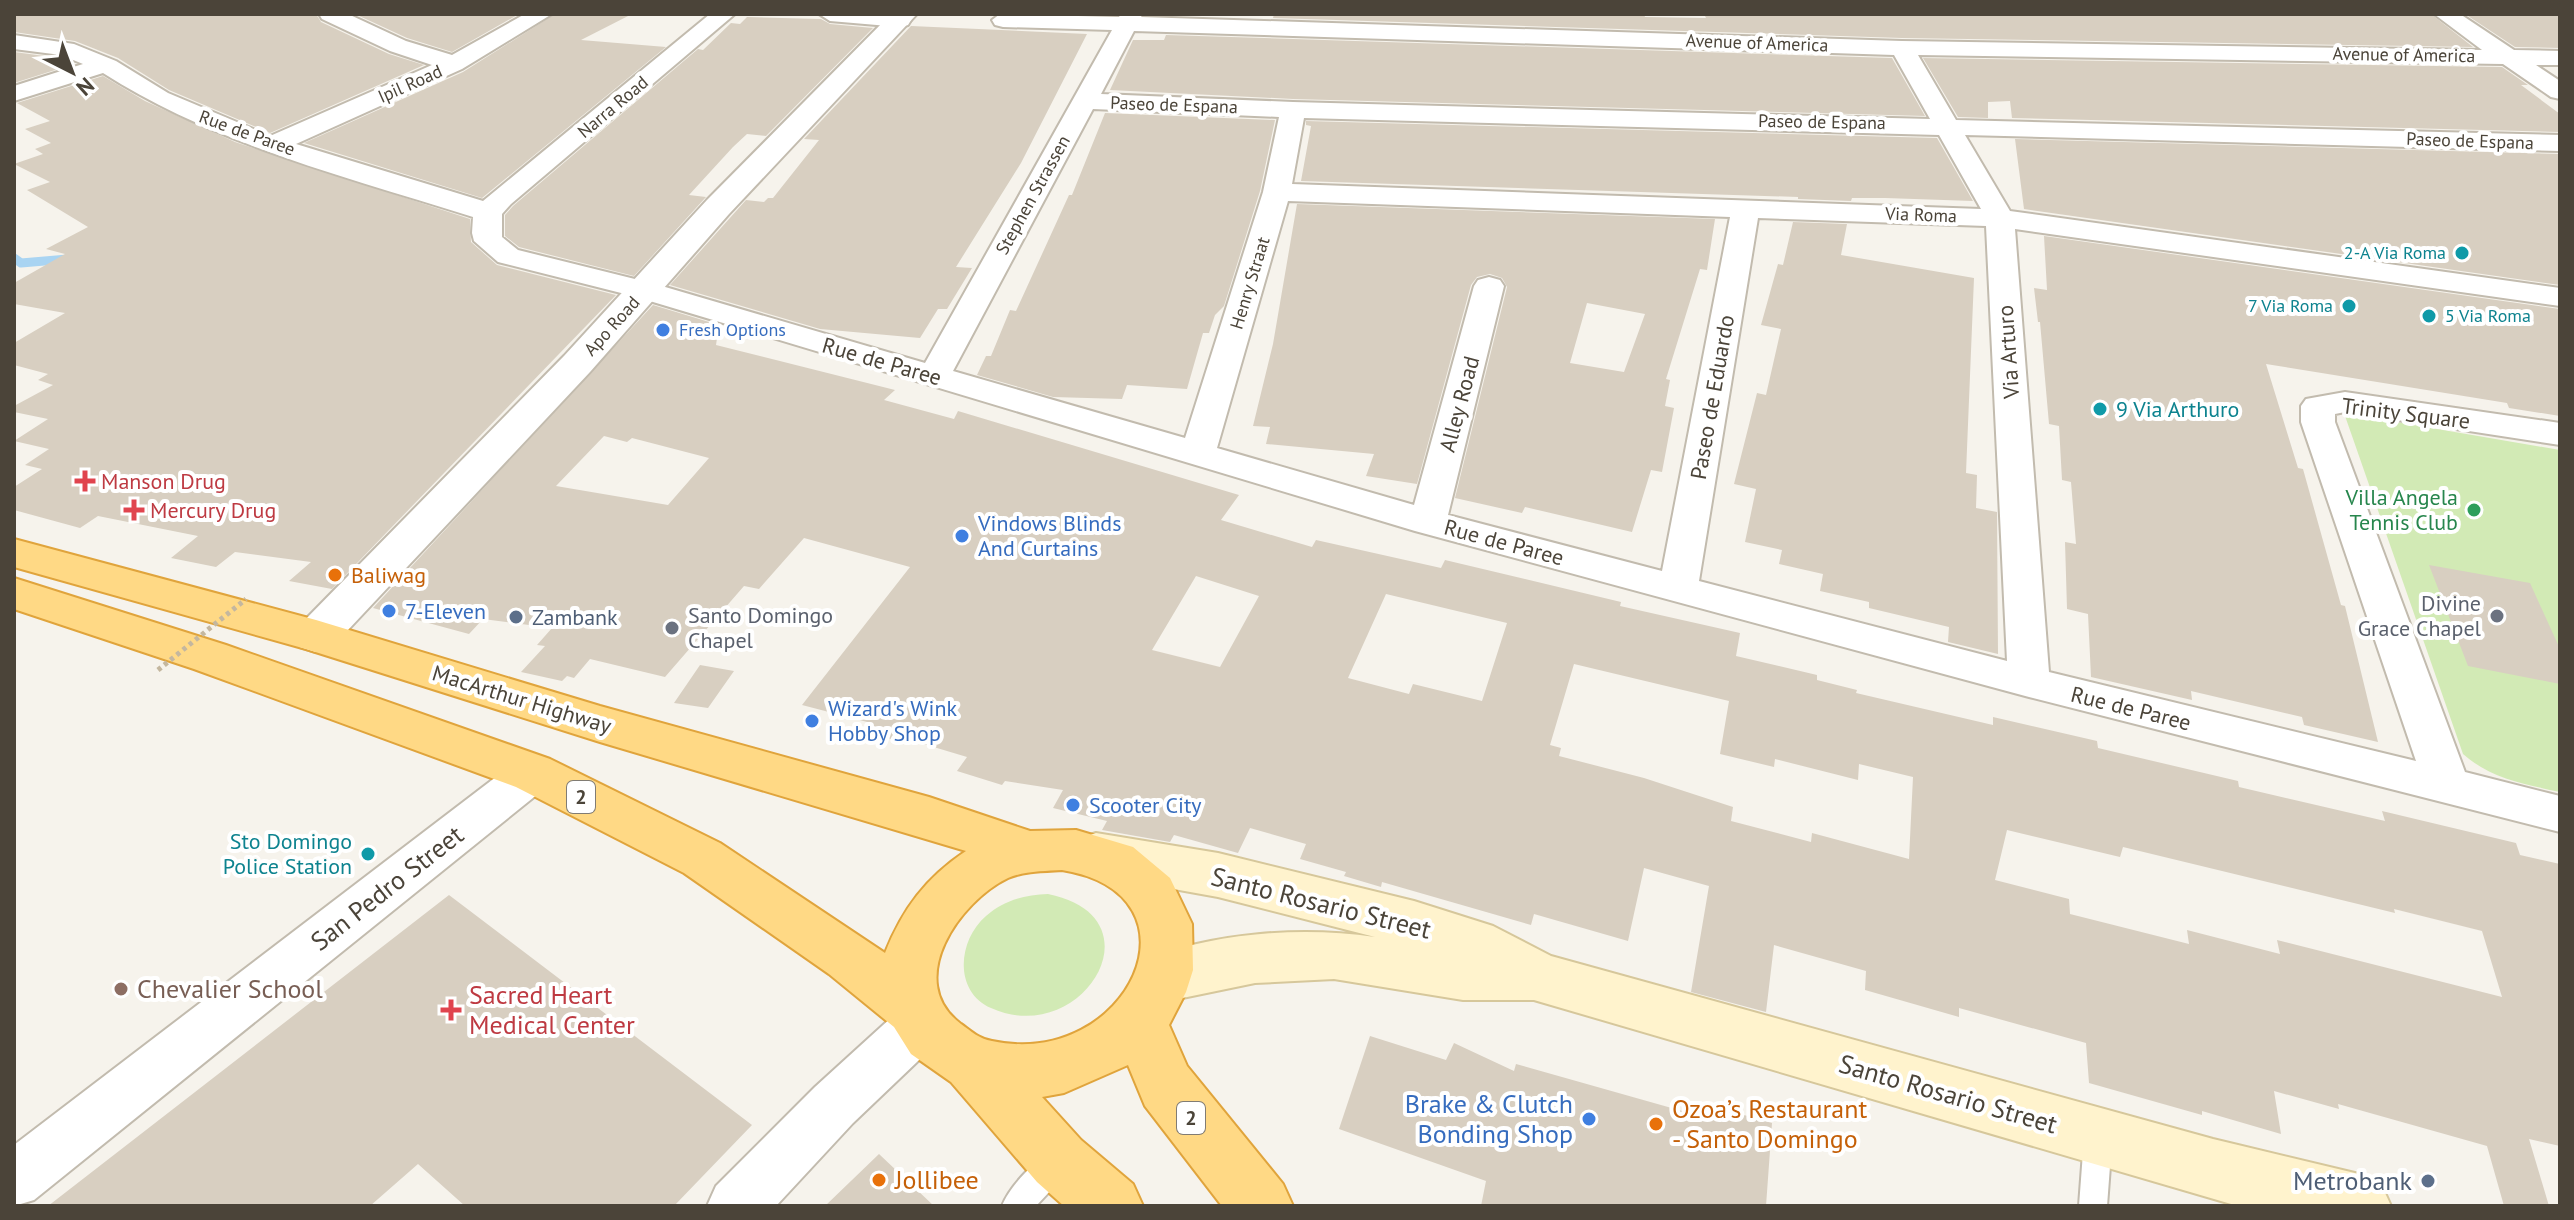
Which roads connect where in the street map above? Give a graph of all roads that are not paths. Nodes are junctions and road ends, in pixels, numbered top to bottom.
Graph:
1 (330, 14) edge
2 (541, 14) edge
3 (724, 14) edge
4 (830, 14) edge
5 (2445, 14) edge
6 (903, 17) edge
7 (1130, 18) edge
8 (1003, 20) dead end
9 (14, 42) edge
10 (1902, 48) junction
11 (2511, 57) junction
12 (2560, 58) edge
13 (454, 64) junction
14 (105, 65) junction
15 (2560, 92) edge
16 (14, 94) edge
17 (1084, 101) junction
18 (1293, 110) junction
19 (1945, 125) junction
20 (2560, 143) edge
21 (273, 144) junction
22 (1277, 192) junction
23 (494, 205) junction
24 (1746, 207) junction
25 (2000, 218) junction
26 (1489, 286) dead end
27 (644, 290) junction
28 (2560, 297) edge
29 (934, 376) junction
30 (2560, 434) edge
31 (1198, 453) junction
32 (1428, 522) junction
33 (14, 553) edge
34 (1678, 588) junction
35 (14, 593) edge
36 (316, 636) junction
37 (2029, 682) junction
38 (533, 773) junction
39 (2447, 786) junction
40 (2560, 814) edge
41 (1028, 851) junction
42 (1095, 854) junction
43 (1539, 977) junction
44 (1150, 999) junction
45 (918, 1016) junction
46 (972, 1064) junction
47 (2098, 1135) junction
48 (1059, 1161) junction
49 (14, 1180) edge
50 (736, 1206) edge
51 (1016, 1206) edge
52 (1111, 1206) edge
53 (1261, 1206) edge
54 (2093, 1206) edge
55 (2359, 1206) edge

1 - 13 street
2 - 13 street, Ipil Road
3 - 23 street, Narra Road
4 - 6 street
5 - 11 street
6 - 27 street, Apo Road
7 - 8 street, Avenue of America
7 - 10 street, Avenue of America
7 - 17 street, Stephen Strassen
9 - 14 street, Rue de Paree
10 - 11 street, Avenue of America
10 - 19 street, Via Arturo
11 - 12 street, Avenue of America
11 - 15 street
13 - 21 street, Ipil Road
14 - 16 street
14 - 21 street, Rue de Paree
17 - 18 street, Paseo de Espana
17 - 29 street, Stephen Strassen
18 - 19 street, Paseo de Espana
18 - 22 street, Henry Straat
19 - 20 street, Paseo de Espana
19 - 25 street, Via Arturo
21 - 23 street, Rue de Paree
22 - 24 street, Via Roma
22 - 31 street, Henry Straat
23 - 27 street, Rue de Paree
24 - 25 street, Via Roma
24 - 34 street, Paseo de Eduardo
25 - 28 street, Via Roma
25 - 37 street, Via Arturo
26 - 32 street, Alley Road
27 - 29 street, Rue de Paree
27 - 36 street, Apo Road
29 - 31 street, Rue de Paree
30 - 39 street, Trinity Square
31 - 32 street, Rue de Paree
32 - 34 street, Rue de Paree
33 - 36 highway, MacArthur Highway / 2
34 - 37 street, Rue de Paree
35 - 38 highway, 2
36 - 41 highway, MacArthur Highway / 2
37 - 39 street, Rue de Paree
38 - 45 highway, 2
38 - 49 street, San Pedro Street
39 - 40 street, Rue de Paree
41 - 42 highway, 2
41 - 45 highway, 2
42 - 43 main road, Santo Rosario Street
42 - 44 highway, 2
43 - 44 main road, Santo Rosario Street
43 - 47 main road, Santo Rosario Street
44 - 46 highway, 2
44 - 53 highway, 2
45 - 46 highway, 2
45 - 50 street
46 - 48 highway, 2
47 - 54 lane
47 - 55 main road, Santo Rosario Street
48 - 51 lane
48 - 52 highway, 2

